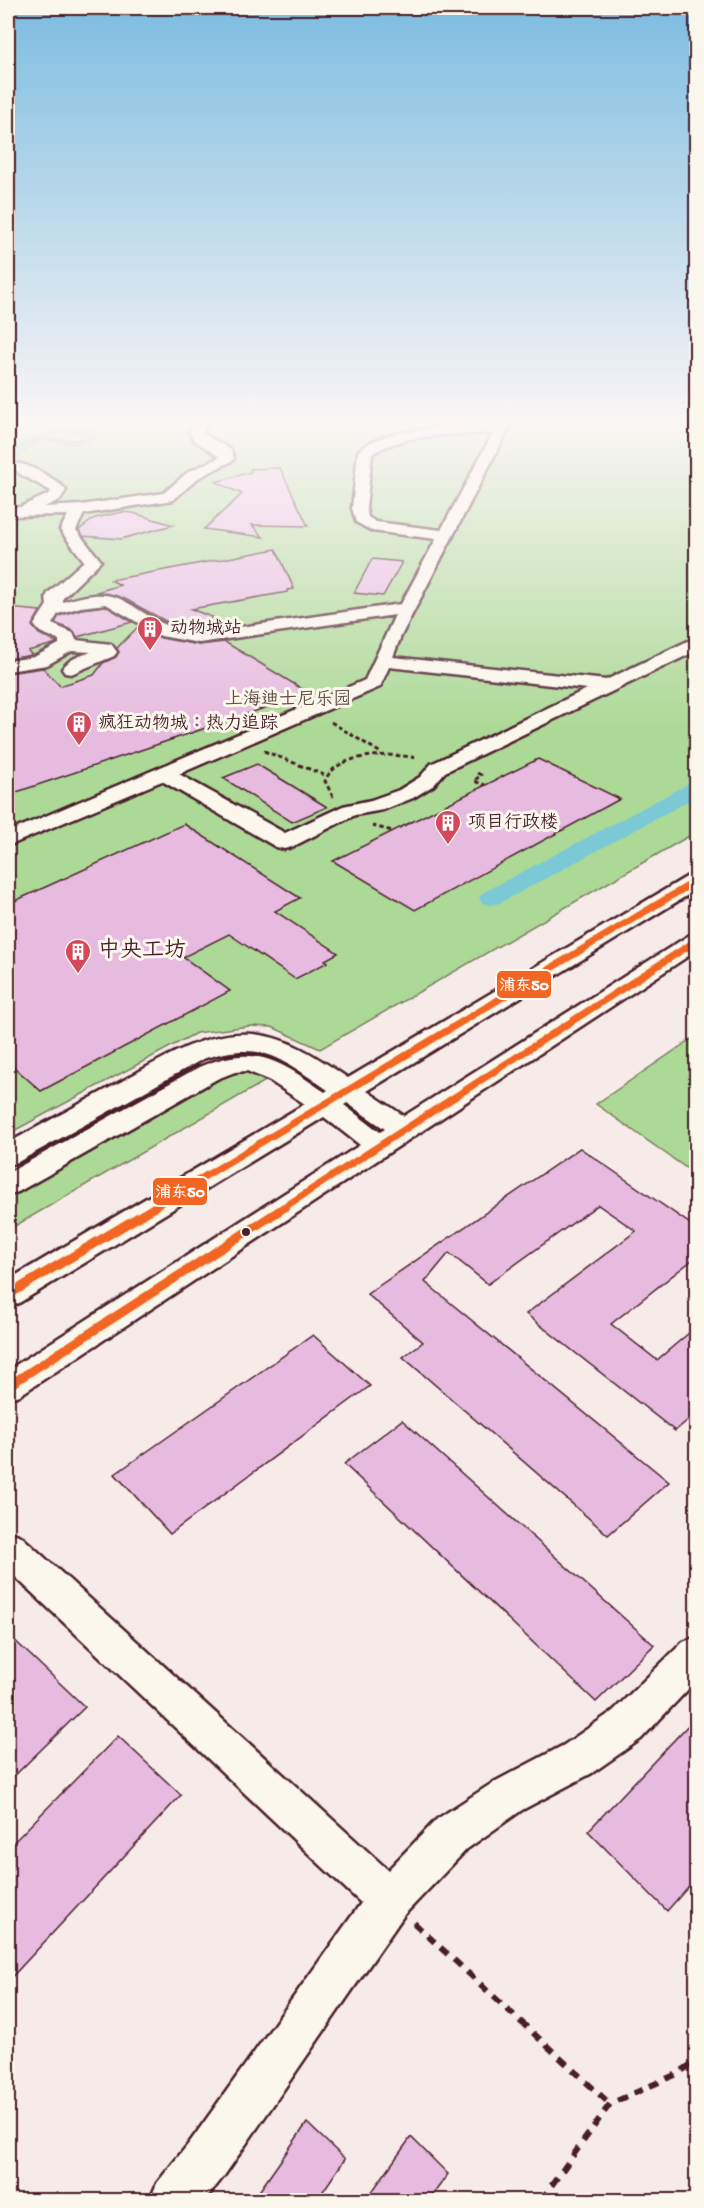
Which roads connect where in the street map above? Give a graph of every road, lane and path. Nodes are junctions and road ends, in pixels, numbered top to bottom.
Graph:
1 (72, 523) edge
2 (367, 523) edge
3 (451, 523) edge
4 (445, 535) junction
5 (406, 608) junction
6 (51, 611) junction
7 (696, 644) edge
8 (68, 645) junction
9 (382, 661) junction
10 (34, 662) junction
11 (8, 666) edge
12 (609, 686) junction
13 (312, 710) junction
14 (381, 753) dead end
15 (164, 774) junction
16 (8, 839) edge
17 (696, 881) edge
18 (696, 941) edge
19 (348, 1091) junction
20 (324, 1105) junction
21 (405, 1130) junction
22 (380, 1146) junction
23 (8, 1155) edge
24 (8, 1185) edge
25 (8, 1295) edge
26 (8, 1386) edge
27 (8, 1547) edge
28 (696, 1655) edge
29 (389, 1900) junction
30 (696, 2061) edge
31 (610, 2104) junction
32 (174, 2200) edge
33 (541, 2200) edge

1 - 6 street
2 - 4 street
3 - 4 street
4 - 5 street
5 - 6 street
5 - 9 street
6 - 8 street
7 - 12 street
8 - 10 street
8 - 10 street
9 - 12 street
9 - 13 street
10 - 11 street
12 - 15 street
13 - 14 path
13 - 15 street
15 - 16 street
17 - 19 street
18 - 21 street
19 - 20 street
19 - 21 street
19 - 23 street
20 - 22 street
20 - 24 street
20 - 25 street
21 - 22 street
22 - 26 street
27 - 29 street
28 - 29 street
29 - 31 path
29 - 32 street
30 - 31 path
31 - 33 path

